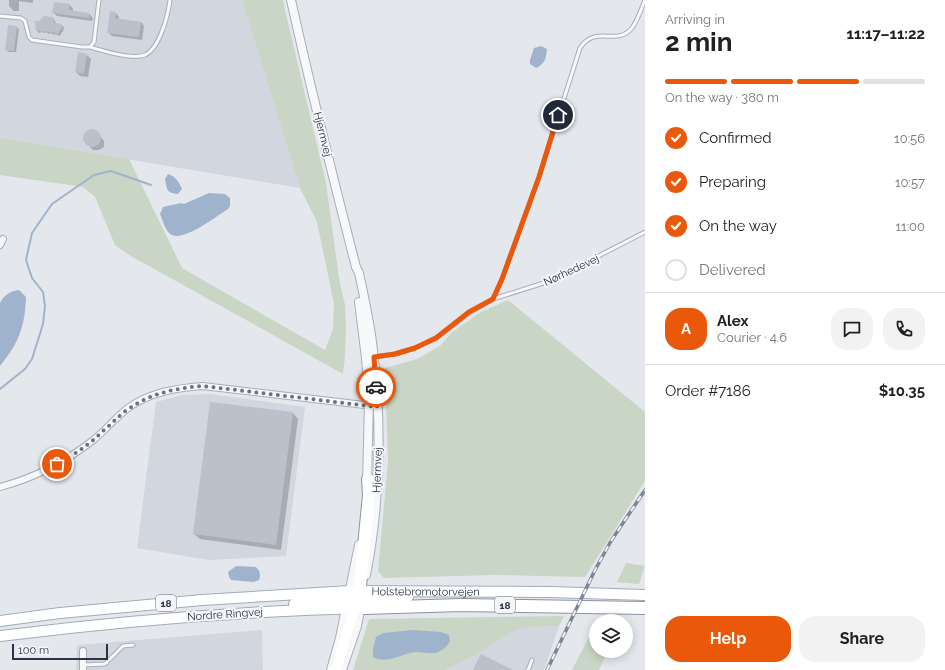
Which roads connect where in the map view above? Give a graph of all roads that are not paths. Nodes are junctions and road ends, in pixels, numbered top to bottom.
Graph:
1 (99, 0) edge
2 (170, 0) edge
3 (292, 0) edge
4 (645, 0) edge
5 (0, 16) edge
6 (90, 47) junction
7 (645, 232) edge
8 (493, 299) junction
9 (370, 357) junction
10 (373, 406) junction
11 (368, 479) joint
12 (0, 486) edge
13 (645, 594) edge
14 (357, 600) junction
15 (645, 608) edge
16 (0, 621) edge
17 (0, 636) edge
18 (133, 645) dead end
19 (83, 651) dead end
20 (532, 660) dead end
21 (83, 667) edge
22 (331, 670) edge
23 (336, 670) edge
24 (342, 670) edge
25 (528, 670) edge

1 - 6 lane
2 - 6 lane
3 - 9 street, Hjermvej
4 - 8 lane
5 - 6 lane
7 - 8 lane, Nørhedevej
8 - 9 lane, Nørhedevej
9 - 10 street, Hjermvej
10 - 11 street, Hjermvej
10 - 12 street
10 - 14 street, Hjermvej
11 - 14 highway
13 - 14 main road, Holstebromotorvejen / 18
14 - 15 highway, Holstebromotorvejen / 18
14 - 16 main road, Nordre Ringvej / 18
14 - 17 main road, Nordre Ringvej / 18
14 - 22 street, Hjermvej
14 - 23 main road
14 - 24 street, Hjermvej
18 - 21 lane
19 - 21 street
20 - 25 lane

